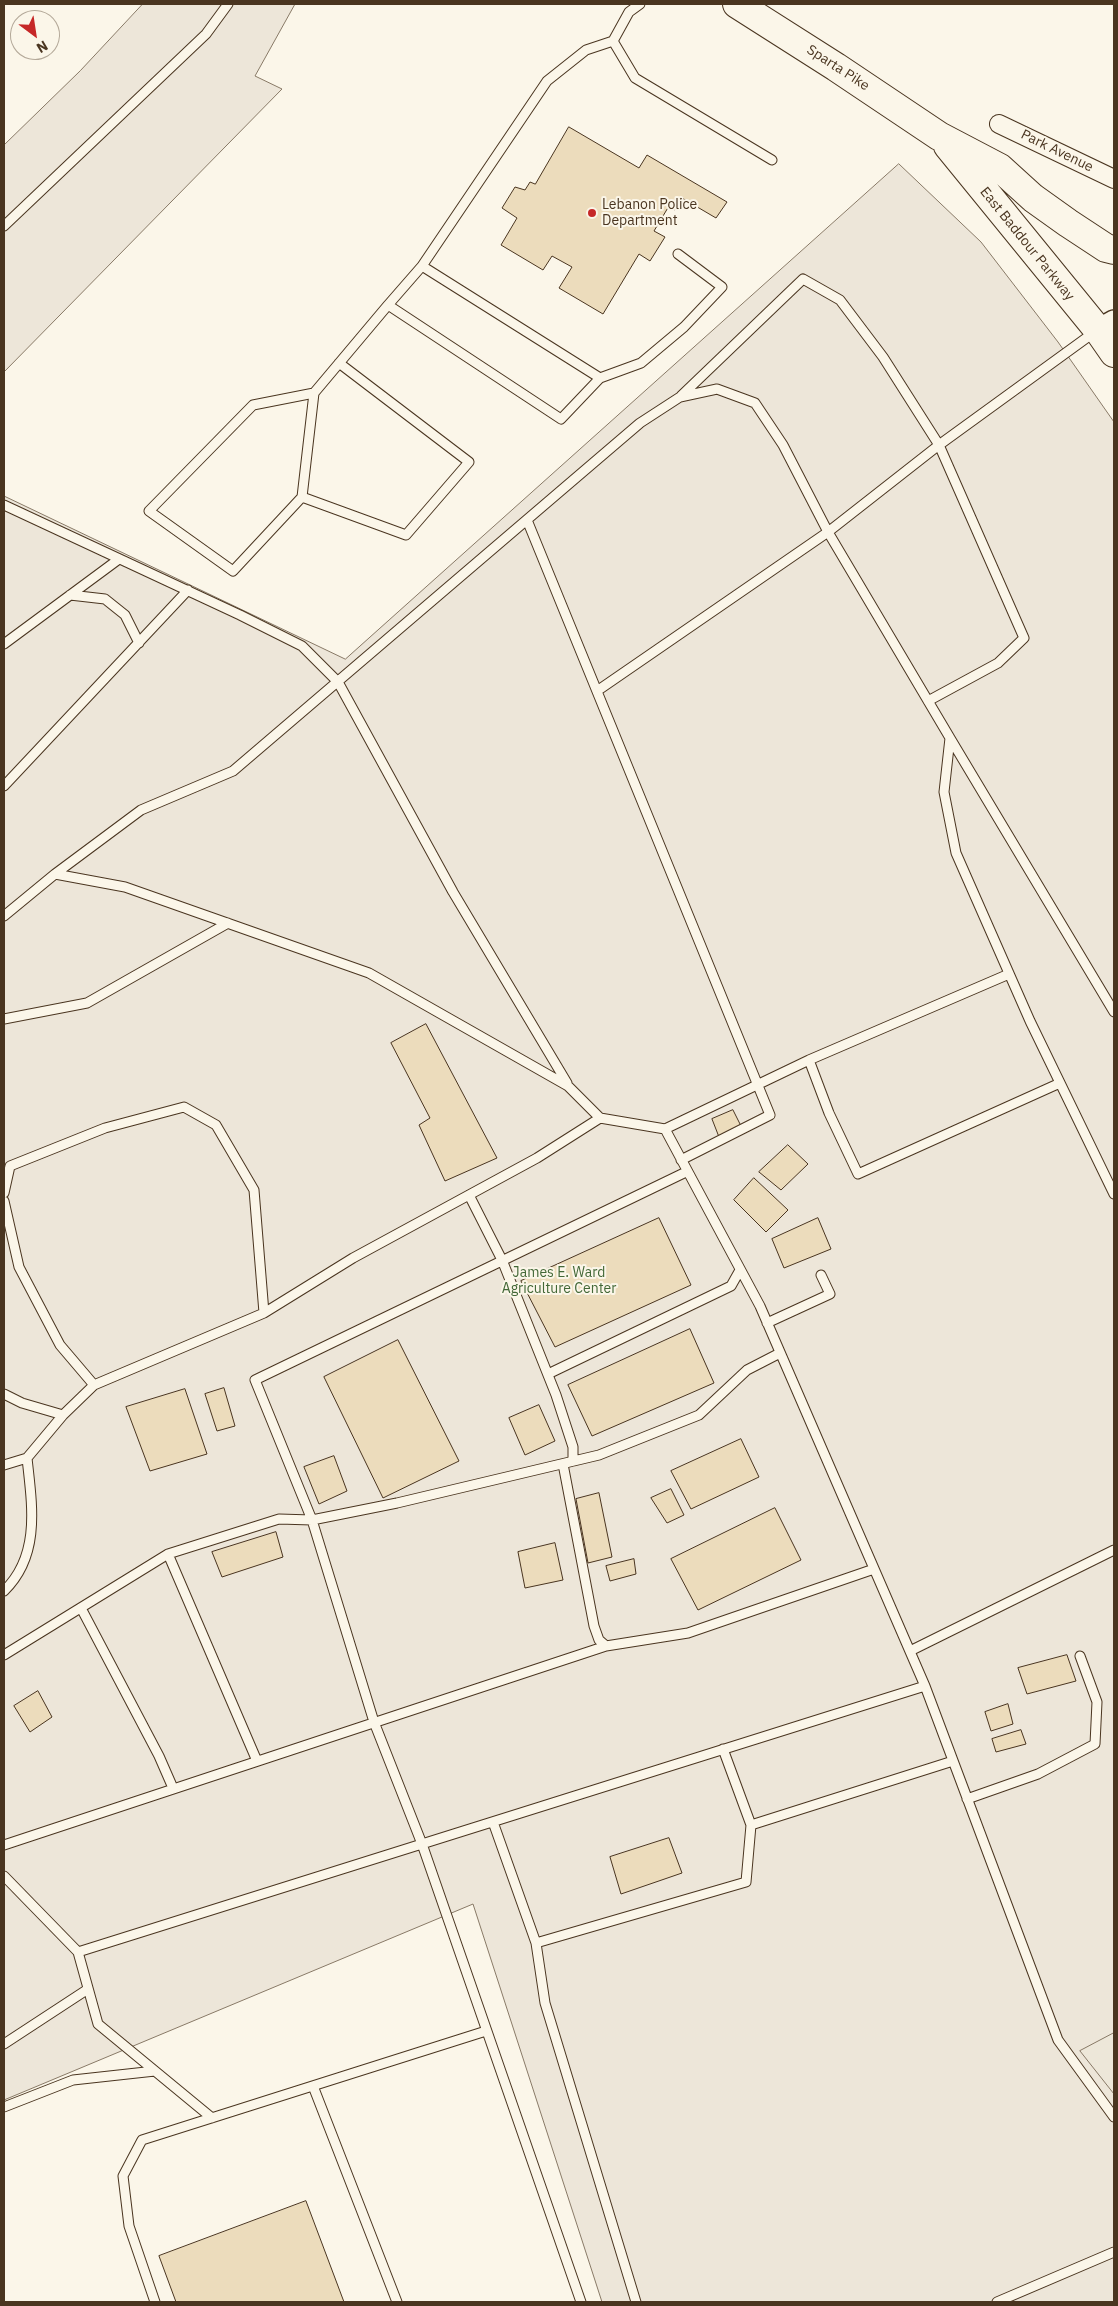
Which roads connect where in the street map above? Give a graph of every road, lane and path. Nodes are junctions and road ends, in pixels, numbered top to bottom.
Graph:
1 (228, 4) edge
2 (640, 4) edge
3 (741, 5) edge
4 (613, 41) junction
5 (999, 124) dead end
6 (939, 136) junction
7 (772, 160) dead end
8 (1114, 179) edge
9 (4, 226) edge
10 (1114, 250) edge
11 (678, 254) dead end
12 (422, 266) junction
13 (388, 305) junction
14 (1106, 325) edge
15 (1114, 353) edge
16 (339, 363) junction
17 (600, 378) junction
18 (314, 393) junction
19 (680, 396) junction
20 (939, 445) junction
21 (302, 497) junction
22 (4, 505) edge
23 (527, 520) junction
24 (828, 532) junction
25 (119, 559) junction
26 (188, 590) junction
27 (70, 595) junction
28 (139, 643) junction
29 (4, 644) edge
30 (338, 682) junction
31 (597, 691) junction
32 (928, 701) junction
33 (950, 738) junction
34 (4, 786) edge
35 (55, 874) junction
36 (4, 916) edge
37 (228, 923) junction
38 (1009, 974) junction
39 (1114, 1012) edge
40 (4, 1019) edge
41 (809, 1060) junction
42 (757, 1083) junction
43 (1060, 1083) junction
44 (568, 1086) junction
45 (600, 1118) junction
46 (665, 1129) junction
47 (681, 1160) junction
48 (686, 1172) junction
49 (1111, 1179) edge
50 (4, 1193) edge
51 (1114, 1194) edge
52 (470, 1195) junction
53 (4, 1201) edge
54 (502, 1260) junction
55 (740, 1270) junction
56 (821, 1275) dead end
57 (264, 1313) junction
58 (767, 1323) junction
59 (780, 1353) junction
60 (548, 1374) junction
61 (94, 1385) junction
62 (4, 1394) edge
63 (63, 1415) junction
64 (27, 1458) junction
65 (573, 1461) junction
66 (563, 1464) junction
67 (4, 1465) edge
68 (312, 1520) junction
69 (1114, 1550) edge
70 (168, 1554) junction
71 (874, 1569) junction
72 (4, 1591) edge
73 (81, 1608) junction
74 (606, 1646) junction
75 (910, 1651) junction
76 (4, 1655) edge
77 (1080, 1656) dead end
78 (925, 1686) junction
79 (374, 1722) junction
80 (723, 1749) junction
81 (257, 1761) junction
82 (953, 1761) junction
83 (174, 1788) junction
84 (967, 1799) junction
85 (493, 1822) junction
86 (750, 1825) junction
87 (422, 1844) junction
88 (4, 1845) edge
89 (4, 1876) edge
90 (536, 1943) junction
91 (78, 1952) junction
92 (88, 1990) junction
93 (486, 2031) junction
94 (4, 2044) edge
95 (155, 2071) junction
96 (313, 2086) junction
97 (4, 2108) edge
98 (212, 2118) junction
99 (1114, 2118) edge
100 (1114, 2252) edge
101 (155, 2302) edge
102 (397, 2302) edge
103 (581, 2302) edge
104 (636, 2302) edge
105 (997, 2302) edge

1 - 9 lane
2 - 4 lane
3 - 6 main road, Sparta Pike
4 - 7 lane
4 - 12 lane
5 - 8 street, Park Avenue
6 - 10 main road
6 - 14 main road, East Baddour Parkway
11 - 17 lane
12 - 13 lane
12 - 17 lane
13 - 16 lane
13 - 17 lane
14 - 15 main road, East Baddour Parkway
14 - 20 lane
16 - 18 lane
16 - 21 lane
18 - 21 lane
18 - 21 lane
19 - 20 lane
19 - 23 lane
19 - 24 lane
20 - 24 lane
20 - 32 lane
22 - 25 lane
23 - 30 lane
23 - 31 lane
24 - 31 lane
24 - 32 lane
25 - 26 lane
25 - 27 lane
26 - 28 lane
26 - 30 lane
27 - 28 lane
27 - 29 lane
28 - 34 lane
30 - 35 lane
30 - 44 lane
31 - 42 lane
32 - 33 lane
33 - 38 lane
33 - 39 lane
35 - 36 lane
35 - 37 lane
37 - 40 lane
37 - 44 lane
38 - 41 lane
38 - 43 lane
41 - 42 lane
41 - 43 lane
42 - 46 lane
42 - 47 lane
43 - 49 lane
44 - 45 lane
45 - 46 lane
45 - 52 lane
46 - 47 lane
47 - 48 lane
48 - 54 lane
48 - 55 lane
49 - 51 lane
50 - 57 lane
52 - 54 lane
52 - 57 lane
53 - 61 lane
54 - 60 lane
54 - 68 lane
55 - 58 lane
55 - 60 lane
56 - 58 lane
57 - 61 lane
58 - 59 lane
59 - 65 lane
59 - 71 lane
60 - 65 lane
61 - 63 lane
62 - 63 lane
63 - 64 lane
64 - 67 lane
64 - 72 lane
65 - 66 lane
66 - 68 lane
66 - 74 lane
68 - 70 lane
68 - 79 lane
69 - 75 lane
70 - 73 lane
70 - 81 lane
71 - 74 lane
71 - 75 lane
73 - 76 lane
73 - 83 lane
74 - 79 lane
75 - 78 lane
77 - 84 lane
78 - 80 lane
78 - 82 lane
79 - 81 lane
79 - 87 lane
80 - 85 lane
80 - 86 lane
81 - 83 lane
82 - 84 lane
82 - 86 lane
83 - 88 lane
84 - 99 lane
85 - 87 lane
85 - 90 lane
86 - 90 lane
87 - 91 lane
87 - 93 lane
89 - 91 lane
90 - 104 lane
91 - 92 lane
92 - 94 lane
92 - 95 lane
93 - 96 lane
93 - 103 lane
95 - 97 lane
95 - 98 lane
96 - 98 lane
96 - 102 lane
98 - 101 lane
100 - 105 lane

